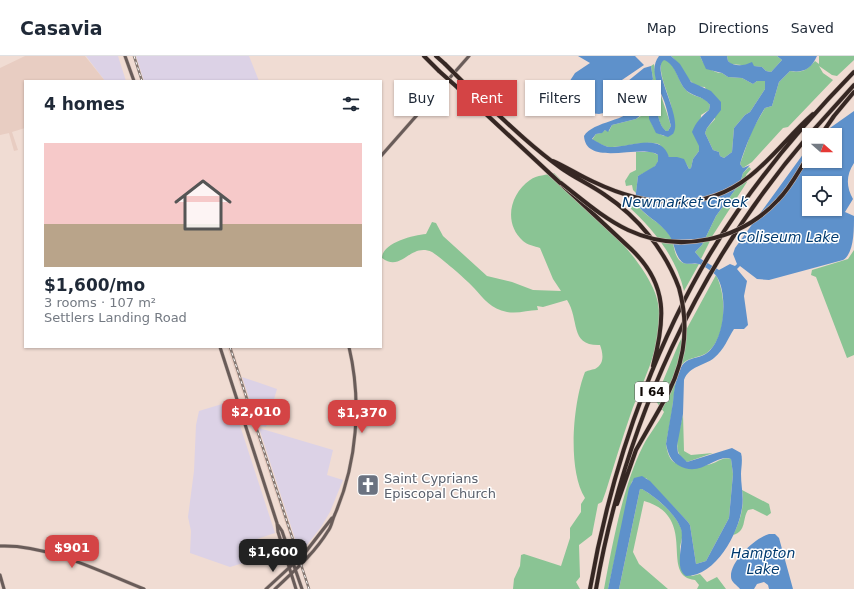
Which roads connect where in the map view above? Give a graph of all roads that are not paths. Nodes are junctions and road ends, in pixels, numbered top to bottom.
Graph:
1 (125, 56) edge
2 (424, 56) edge
3 (436, 56) edge
4 (469, 56) edge
5 (854, 72) edge
6 (134, 80) edge
7 (854, 85) edge
8 (854, 92) edge
9 (828, 100) junction
10 (815, 128) edge
11 (825, 128) edge
12 (802, 144) edge
13 (382, 155) edge
14 (554, 161) junction
15 (802, 166) edge
16 (561, 183) junction
17 (220, 348) edge
18 (349, 348) edge
19 (648, 381) junction
20 (612, 515) junction
21 (334, 516) junction
22 (277, 523) junction
23 (0, 546) edge
24 (294, 564) junction
25 (290, 568) junction
26 (295, 570) junction
27 (291, 574) junction
28 (0, 575) edge
29 (4, 589) edge
30 (144, 589) edge
31 (266, 589) edge
32 (275, 589) edge
33 (296, 589) edge
34 (302, 589) edge
35 (589, 589) edge
36 (596, 589) edge

1 - 6 main road
2 - 16 highway, bridge
3 - 14 highway, bridge
4 - 13 main road
5 - 9 highway, I 64
7 - 10 highway, I 64
8 - 11 highway
9 - 14 highway
9 - 19 highway, I 64
12 - 20 highway, I 64
14 - 20 highway, bridge
15 - 16 highway, bridge
16 - 19 highway, bridge
17 - 22 main road
18 - 21 main road
19 - 35 highway, I 64
20 - 36 highway, I 64
21 - 24 main road
21 - 26 main road
22 - 24 main road
22 - 25 main road
23 - 30 main road
24 - 25 main road
24 - 26 main road
25 - 27 main road
25 - 31 main road
26 - 27 main road
26 - 34 main road
27 - 32 main road
27 - 33 main road
28 - 29 main road

